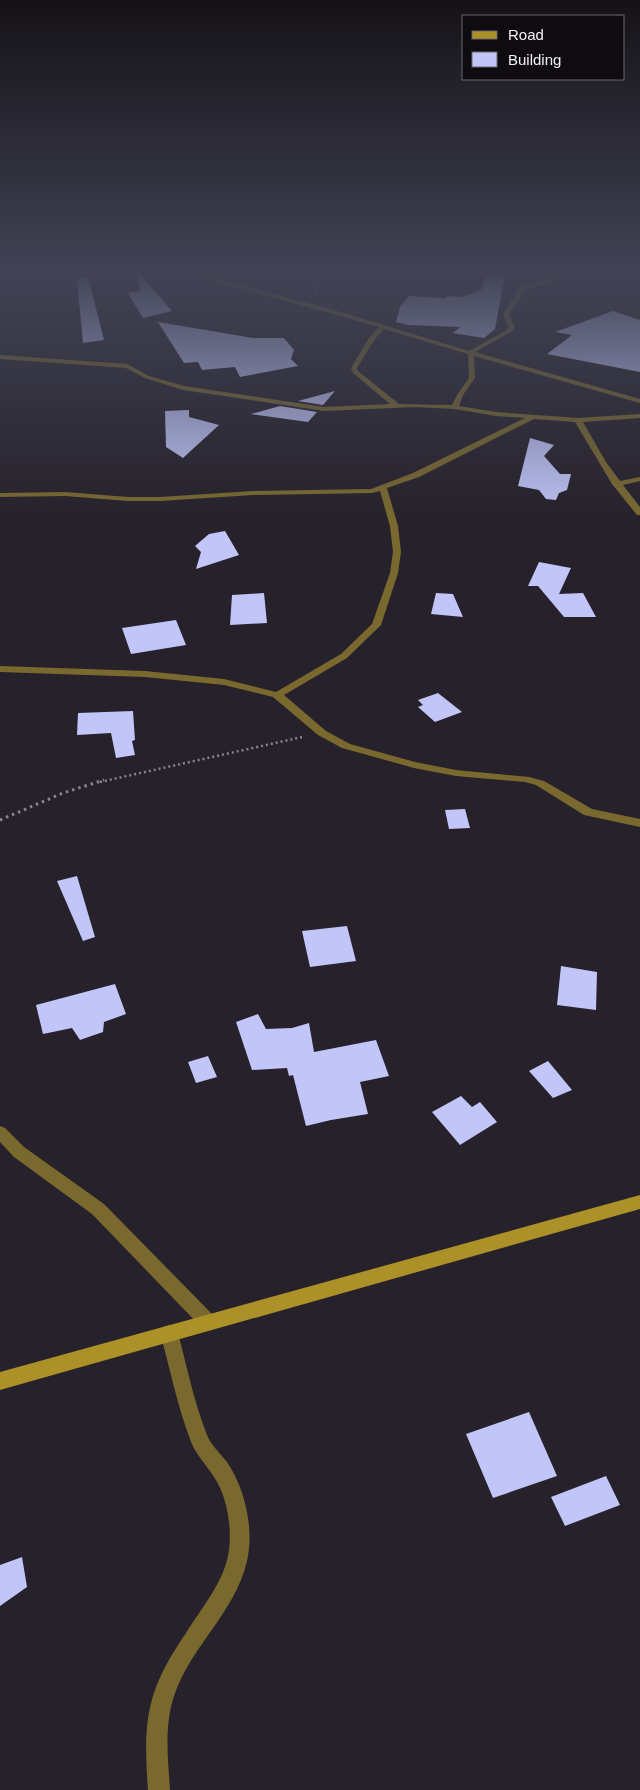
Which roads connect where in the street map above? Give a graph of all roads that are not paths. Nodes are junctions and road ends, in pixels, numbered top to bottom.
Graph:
1 (8, 358) edge
2 (360, 358) edge
3 (471, 358) edge
4 (490, 358) edge
5 (640, 401) edge
6 (396, 405) junction
7 (455, 406) junction
8 (534, 416) junction
9 (640, 416) edge
10 (578, 420) junction
11 (640, 479) edge
12 (616, 484) junction
13 (383, 488) junction
14 (0, 496) edge
15 (640, 513) edge
16 (0, 669) edge
17 (277, 694) junction
18 (640, 823) edge
19 (0, 1132) edge
20 (640, 1202) edge
21 (208, 1322) junction
22 (169, 1333) junction
23 (0, 1381) edge
24 (158, 1790) edge

1 - 6 street
2 - 6 street
3 - 7 street
4 - 5 street
6 - 7 street
7 - 8 street
8 - 10 street
8 - 13 street
9 - 10 street
10 - 12 street
11 - 12 street
12 - 15 street
13 - 14 street
13 - 17 street
16 - 17 street
17 - 18 street
19 - 21 street
20 - 21 street
21 - 22 street
22 - 23 street
22 - 24 street

